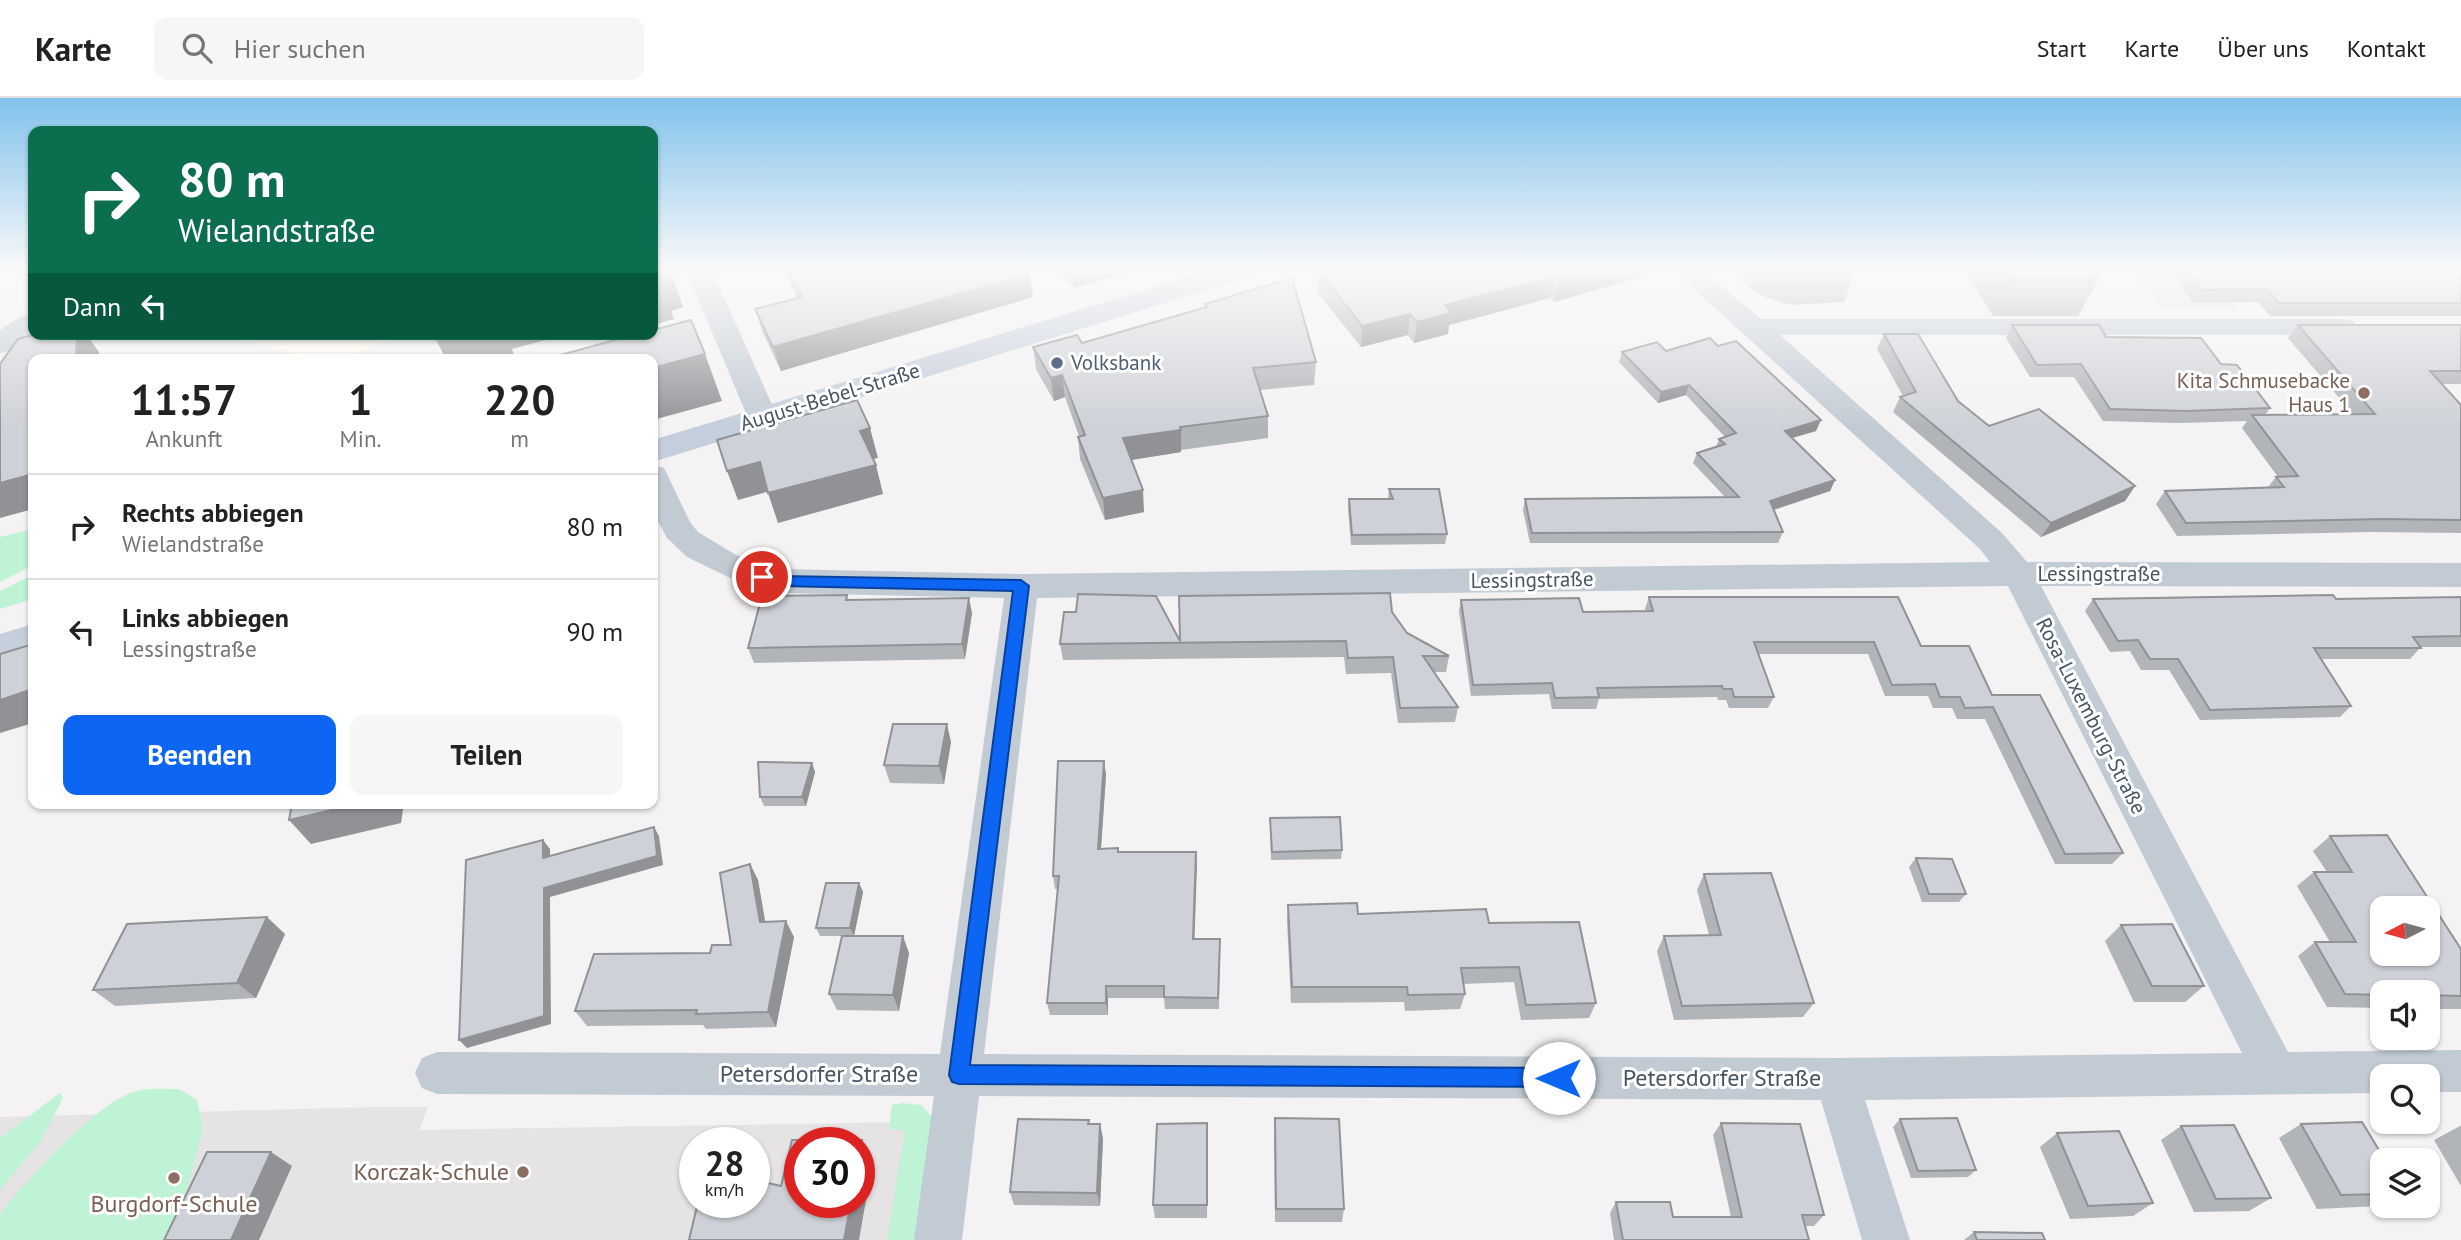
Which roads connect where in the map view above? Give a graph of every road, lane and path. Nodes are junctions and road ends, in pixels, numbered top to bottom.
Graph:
1 (721, 321) edge
2 (1076, 321) edge
3 (1748, 321) edge
4 (28, 325) edge
5 (1755, 327) junction
6 (2367, 327) edge
7 (0, 344) edge
8 (763, 418) junction
9 (658, 450) edge
10 (658, 486) edge
11 (2018, 574) junction
12 (2461, 575) edge
13 (1021, 586) junction
14 (28, 640) edge
15 (0, 648) edge
16 (2461, 1071) edge
17 (437, 1073) dead end
18 (2276, 1074) junction
19 (959, 1075) junction
20 (1837, 1079) junction
21 (938, 1240) edge
22 (1886, 1240) edge

1 - 8 street
2 - 8 main road, August-Bebel-Straße
3 - 5 street, Rosa-Luxemburg-Straße
4 - 7 street
5 - 6 street
5 - 11 street, Rosa-Luxemburg-Straße
8 - 9 main road, August-Bebel-Straße
10 - 13 street, Lessingstraße
11 - 12 street, Lessingstraße
11 - 13 street, Lessingstraße
11 - 18 street, Rosa-Luxemburg-Straße
13 - 19 street
14 - 15 main road
16 - 18 street, Petersdorfer Straße
17 - 19 street, Petersdorfer Straße
18 - 20 street, Petersdorfer Straße
19 - 20 street, Petersdorfer Straße
19 - 21 street
20 - 22 street

